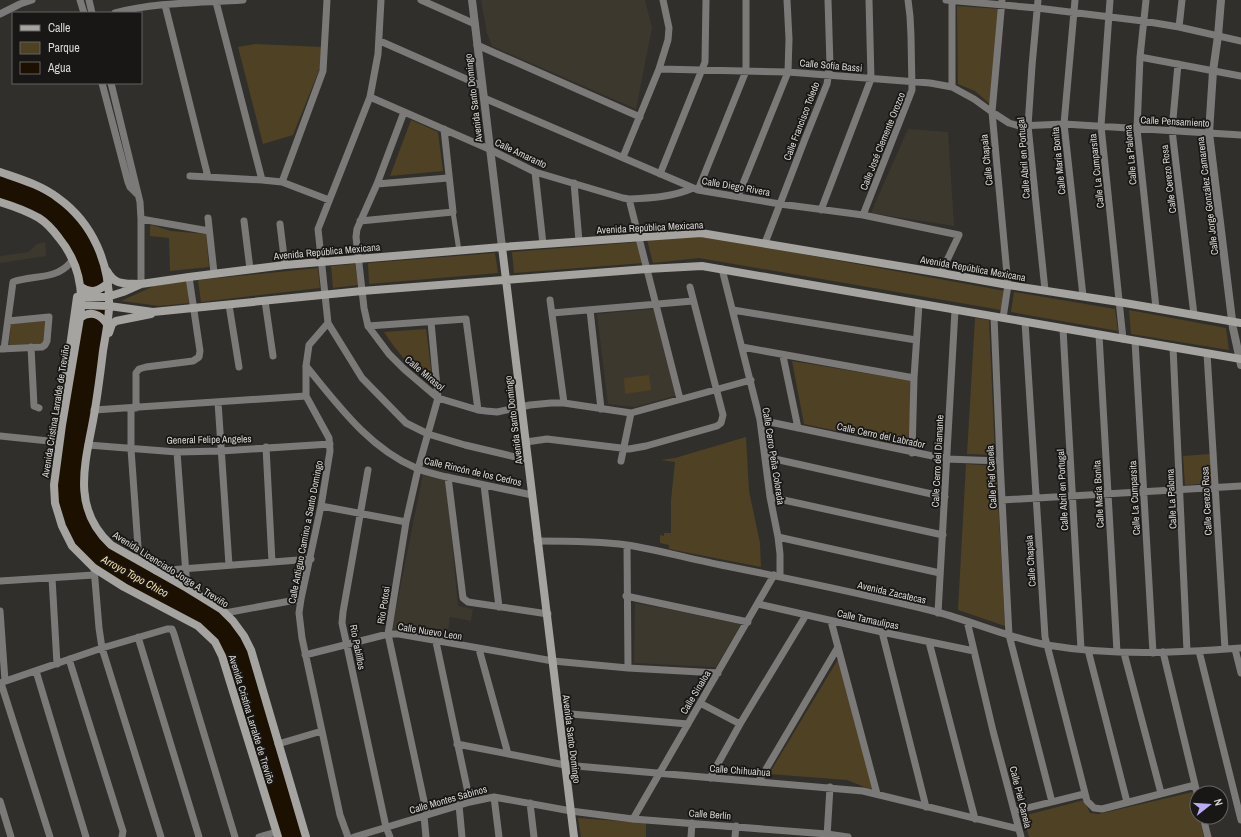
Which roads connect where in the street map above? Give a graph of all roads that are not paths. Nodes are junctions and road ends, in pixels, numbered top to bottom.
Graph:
1 (32, 0) edge
2 (80, 0) edge
3 (89, 0) edge
4 (243, 0) edge
5 (328, 0) edge
6 (381, 0) edge
7 (421, 0) edge
8 (472, 0) edge
9 (663, 0) edge
10 (706, 0) edge
11 (746, 0) edge
12 (787, 0) edge
13 (828, 0) edge
14 (869, 0) edge
15 (908, 0) edge
16 (946, 0) edge
17 (952, 0) edge
18 (1038, 0) edge
19 (1075, 0) edge
20 (1110, 0) edge
21 (1146, 0) edge
22 (1182, 0) edge
23 (1221, 0) edge
24 (216, 2) junction
25 (1002, 3) edge
26 (165, 5) junction
27 (1037, 8) junction
28 (84, 12) edge
29 (92, 12) edge
30 (119, 12) edge
31 (1074, 12) junction
32 (0, 14) edge
33 (1108, 18) junction
34 (1144, 21) junction
35 (475, 24) junction
36 (1179, 27) junction
37 (1218, 36) junction
38 (380, 41) junction
39 (1241, 41) edge
40 (477, 45) junction
41 (1140, 57) junction
42 (1178, 64) junction
43 (659, 69) junction
44 (703, 71) junction
45 (746, 71) junction
46 (1213, 71) junction
47 (788, 72) junction
48 (829, 76) junction
49 (1241, 76) edge
50 (871, 79) junction
51 (913, 82) junction
52 (102, 84) edge
53 (111, 84) edge
54 (482, 86) junction
55 (952, 87) junction
56 (370, 96) junction
57 (484, 98) junction
58 (116, 105) junction
59 (108, 108) junction
60 (404, 112) junction
61 (992, 112) junction
62 (640, 117) junction
63 (1064, 124) junction
64 (1028, 126) junction
65 (1101, 126) junction
66 (444, 129) junction
67 (1137, 129) junction
68 (1172, 130) junction
69 (1209, 133) junction
70 (1241, 135) edge
71 (489, 149) junction
72 (623, 157) junction
73 (0, 172) edge
74 (534, 172) junction
75 (660, 174) junction
76 (190, 176) dead end
77 (208, 177) junction
78 (448, 178) junction
79 (262, 180) junction
80 (282, 182) junction
81 (574, 183) junction
82 (377, 184) junction
83 (695, 189) junction
84 (138, 194) junction
85 (738, 196) junction
86 (629, 199) junction
87 (329, 200) junction
88 (0, 202) edge
89 (780, 204) junction
90 (821, 210) junction
91 (452, 212) junction
92 (863, 216) junction
93 (208, 218) dead end
94 (141, 219) junction
95 (244, 221) dead end
96 (360, 221) junction
97 (280, 224) dead end
98 (209, 232) junction
99 (55, 233) junction
100 (639, 236) junction
101 (579, 241) junction
102 (765, 243) junction
103 (544, 244) junction
104 (502, 246) junction
105 (459, 251) junction
106 (358, 258) junction
107 (322, 261) junction
108 (70, 263) junction
109 (285, 265) junction
110 (105, 266) junction
111 (250, 269) junction
112 (647, 269) junction
113 (722, 270) junction
114 (214, 273) junction
115 (941, 273) junction
116 (189, 277) junction
117 (506, 280) junction
118 (140, 284) junction
119 (1008, 285) junction
120 (105, 286) junction
121 (690, 287) dead end
122 (1045, 290) junction
123 (362, 291) junction
124 (326, 294) junction
125 (1083, 296) junction
126 (83, 297) junction
127 (265, 300) junction
128 (550, 300) dead end
129 (693, 301) junction
130 (107, 302) junction
131 (1119, 302) junction
132 (919, 304) junction
133 (229, 305) junction
134 (656, 305) junction
135 (1156, 308) junction
136 (193, 309) junction
137 (590, 310) junction
138 (733, 310) junction
139 (955, 310) junction
140 (154, 312) junction
141 (552, 313) junction
142 (1194, 315) junction
143 (82, 316) junction
144 (994, 317) junction
145 (1003, 318) junction
146 (8, 321) junction
147 (105, 322) junction
148 (432, 322) junction
149 (1025, 322) junction
150 (1232, 322) junction
151 (328, 323) junction
152 (1241, 323) edge
153 (368, 326) junction
154 (1063, 329) junction
155 (1099, 335) junction
156 (1123, 339) junction
157 (916, 340) junction
158 (1135, 342) junction
159 (104, 346) junction
160 (31, 347) junction
161 (742, 347) junction
162 (1173, 347) junction
163 (2, 349) edge
164 (1207, 352) junction
165 (273, 356) dead end
166 (783, 356) junction
167 (1241, 361) edge
168 (306, 366) junction
169 (239, 367) dead end
170 (914, 378) junction
171 (751, 380) junction
172 (716, 390) junction
173 (306, 396) junction
174 (66, 398) junction
175 (438, 398) junction
176 (680, 400) junction
177 (218, 402) junction
178 (564, 403) junction
179 (36, 407) dead end
180 (521, 407) junction
181 (134, 408) junction
182 (601, 409) junction
183 (94, 410) junction
184 (478, 410) junction
185 (631, 412) junction
186 (760, 420) junction
187 (798, 428) junction
188 (428, 434) junction
189 (0, 436) edge
190 (60, 442) junction
191 (526, 442) junction
192 (330, 444) junction
193 (88, 445) junction
194 (131, 448) junction
195 (266, 448) junction
196 (623, 449) junction
197 (221, 451) junction
198 (177, 452) junction
199 (912, 453) junction
200 (766, 457) junction
201 (948, 459) junction
202 (528, 460) junction
203 (621, 461) dead end
204 (1000, 461) junction
205 (418, 469) junction
206 (368, 470) dead end
207 (448, 477) junction
208 (484, 485) junction
209 (1241, 486) edge
210 (1216, 487) junction
211 (1180, 490) junction
212 (1143, 492) junction
213 (1108, 494) junction
214 (532, 495) junction
215 (1072, 496) junction
216 (770, 497) junction
217 (945, 497) junction
218 (1036, 498) junction
219 (1002, 500) junction
220 (321, 506) junction
221 (361, 514) junction
222 (406, 522) junction
223 (943, 535) junction
224 (778, 537) junction
225 (538, 541) junction
226 (627, 545) junction
227 (311, 559) junction
228 (138, 561) junction
229 (272, 562) junction
230 (229, 565) junction
231 (186, 568) junction
232 (156, 571) junction
233 (94, 572) junction
234 (940, 573) junction
235 (777, 576) junction
236 (52, 578) junction
237 (0, 581) edge
238 (187, 588) junction
239 (626, 596) junction
240 (301, 599) junction
241 (758, 604) junction
242 (499, 607) junction
243 (0, 611) edge
244 (225, 613) junction
245 (938, 613) junction
246 (548, 614) junction
247 (806, 615) junction
248 (831, 621) junction
249 (967, 621) junction
250 (748, 622) junction
251 (882, 632) junction
252 (388, 634) junction
253 (1009, 635) junction
254 (138, 637) junction
255 (436, 642) junction
256 (929, 642) junction
257 (1046, 644) junction
258 (346, 645) junction
259 (838, 646) junction
260 (102, 648) junction
261 (479, 649) junction
262 (1225, 649) junction
263 (1238, 649) edge
264 (1085, 650) junction
265 (1199, 650) junction
266 (974, 651) junction
267 (1187, 651) junction
268 (1163, 652) junction
269 (1120, 653) junction
270 (1153, 653) junction
271 (305, 655) junction
272 (69, 659) junction
273 (553, 661) junction
274 (57, 664) junction
275 (628, 668) junction
276 (36, 671) junction
277 (718, 672) junction
278 (1241, 673) edge
279 (2, 682) edge
280 (700, 703) junction
281 (559, 713) junction
282 (688, 724) junction
283 (740, 724) junction
284 (322, 731) junction
285 (278, 744) junction
286 (457, 744) junction
287 (508, 754) junction
288 (565, 765) junction
289 (660, 774) junction
290 (710, 778) junction
291 (759, 781) junction
292 (1195, 785) edge
293 (1189, 786) edge
294 (830, 787) junction
295 (1161, 793) junction
296 (877, 794) junction
297 (1084, 794) junction
298 (494, 797) junction
299 (0, 801) edge
300 (470, 802) junction
301 (1052, 802) junction
302 (1127, 802) junction
303 (530, 803) junction
304 (459, 805) junction
305 (926, 807) junction
306 (571, 811) junction
307 (1015, 811) junction
308 (426, 816) junction
309 (633, 819) junction
310 (975, 819) junction
311 (1241, 820) edge
312 (692, 823) junction
313 (1206, 825) edge
314 (736, 826) junction
315 (386, 828) junction
316 (1019, 829) junction
317 (780, 833) edge
318 (277, 835) edge
319 (827, 835) edge
320 (122, 836) edge
321 (11, 837) edge
322 (50, 837) edge
323 (86, 837) edge
324 (161, 837) edge
325 (199, 837) edge
326 (235, 837) edge
327 (259, 837) edge
328 (306, 837) edge
329 (348, 837) edge
330 (354, 837) edge
331 (390, 837) edge
332 (426, 837) edge
333 (462, 837) edge
334 (499, 837) edge
335 (534, 837) edge
336 (574, 837) edge
337 (691, 837) edge
338 (735, 837) edge
339 (848, 837) edge
340 (1021, 837) edge
341 (1208, 837) edge

1 - 32 street
2 - 28 street
3 - 29 street
4 - 24 street
5 - 80 street
6 - 38 street
7 - 35 street
8 - 35 street, Avenida Santo Domingo
9 - 43 street
10 - 44 street
11 - 45 street
12 - 47 street
13 - 48 street, Calle Francisco Toledo
14 - 50 street
15 - 51 street, Calle José Clemente Orozco
16 - 17 street
17 - 25 street
17 - 55 street
18 - 27 street, Calle Abril en Portugal
19 - 31 street, Calle María Bonita
20 - 33 street, Calle La Cumparsita
21 - 34 street, Calle La Paloma
22 - 36 street
23 - 37 street, Calle Jorge González Camarena
24 - 26 street
24 - 79 street
25 - 27 street
25 - 61 street, Calle Chapala
26 - 30 street
26 - 77 street
27 - 31 street
27 - 64 street, Calle Abril en Portugal
31 - 33 street
31 - 63 street, Calle María Bonita
33 - 34 street
33 - 65 street, Calle La Cumparsita
34 - 36 street
34 - 41 street, Calle La Paloma
35 - 40 street, Avenida Santo Domingo
36 - 37 street
37 - 39 street
37 - 46 street, Calle Jorge González Camarena
38 - 54 street
38 - 56 street
40 - 54 street, Avenida Santo Domingo
40 - 62 street
41 - 42 street
41 - 67 street, Calle La Paloma
42 - 46 street
42 - 68 street, Calle Cerezo Rosa
43 - 44 street, Calle Sofía Bassi
43 - 62 street
44 - 45 street, Calle Sofía Bassi
44 - 75 street
45 - 47 street, Calle Sofía Bassi
45 - 83 street
46 - 49 street
46 - 69 street, Calle Jorge González Camarena
47 - 48 street, Calle Sofía Bassi
47 - 85 street
48 - 50 street, Calle Sofía Bassi
48 - 89 street, Calle Francisco Toledo
50 - 51 street, Calle Sofía Bassi
50 - 90 street
51 - 55 street, Calle Sofía Bassi
51 - 92 street, Calle José Clemente Orozco
52 - 59 street
53 - 58 street
54 - 57 street, Avenida Santo Domingo
55 - 61 street, Calle Sofía Bassi
56 - 60 street, Calle Amaranto
56 - 87 street
57 - 71 street, Avenida Santo Domingo
57 - 72 street, Calle Diego Rivera
58 - 59 street
58 - 84 street
59 - 84 street
60 - 66 street, Calle Amaranto
60 - 82 street, Calle Mirasol
61 - 64 street, Calle Pensamiento
61 - 119 street, Calle Chapala
62 - 72 street
63 - 64 street, Calle Pensamiento
63 - 65 street, Calle Pensamiento
63 - 125 street, Calle María Bonita
64 - 122 street, Calle Abril en Portugal
65 - 67 street, Calle Pensamiento
65 - 131 street, Calle La Cumparsita
66 - 71 street, Calle Amaranto
66 - 78 street
67 - 68 street, Calle Pensamiento
67 - 135 street, Calle La Paloma
68 - 69 street, Calle Pensamiento
68 - 142 street, Calle Cerezo Rosa
69 - 70 street, Calle Pensamiento
69 - 150 street, Calle Jorge González Camarena
71 - 74 street, Calle Amaranto
71 - 104 street, Avenida Santo Domingo
72 - 75 street, Calle Diego Rivera
73 - 110 main road, Avenida Licenciado Jorge A. Treviño
74 - 81 street, Calle Amaranto
74 - 103 street
75 - 83 street, Calle Diego Rivera
76 - 77 street
77 - 79 street
78 - 82 street
78 - 91 street
79 - 80 street
80 - 87 street
81 - 86 street, Calle Amaranto
81 - 101 street
82 - 96 street, Calle Mirasol
83 - 85 street, Calle Diego Rivera
83 - 86 street, Calle Amaranto
84 - 94 street
85 - 89 street, Calle Diego Rivera
86 - 100 street
87 - 107 street
88 - 99 main road, Avenida Cristina Larralde de Treviño
89 - 90 street, Calle Diego Rivera
89 - 102 street, Calle Francisco Toledo
90 - 92 street, Calle Diego Rivera
91 - 96 street
91 - 105 street
92 - 115 street, Calle Diego Rivera
93 - 98 street
94 - 98 street
94 - 118 street
95 - 111 street
96 - 106 street, Calle Mirasol
97 - 109 street
98 - 114 street
99 - 108 main road
99 - 126 main road, Avenida Cristina Larralde de Treviño
100 - 101 main road, Avenida República Mexicana
100 - 102 main road, Avenida República Mexicana
100 - 112 street
101 - 103 main road, Avenida República Mexicana
102 - 115 main road, Avenida República Mexicana
103 - 104 main road, Avenida República Mexicana
104 - 105 main road, Avenida República Mexicana
104 - 117 main road, Avenida Santo Domingo
105 - 106 main road, Avenida República Mexicana
106 - 107 main road, Avenida República Mexicana
106 - 123 street, Calle Mirasol
107 - 109 main road, Avenida República Mexicana
107 - 124 street
108 - 146 street
108 - 174 main road
109 - 111 main road, Avenida República Mexicana
110 - 118 main road
110 - 120 main road, Avenida Licenciado Jorge A. Treviño
111 - 114 main road, Avenida República Mexicana
112 - 113 main road, Avenida República Mexicana
112 - 117 main road, Avenida República Mexicana
112 - 134 street
113 - 132 main road, Avenida República Mexicana
113 - 138 street, Calle Cerro Peña Colorada
114 - 116 main road, Avenida República Mexicana
115 - 119 main road, Avenida República Mexicana
116 - 118 main road, Avenida República Mexicana
116 - 136 street
117 - 123 main road, Avenida República Mexicana
117 - 180 main road, Avenida Santo Domingo
118 - 130 main road, Avenida República Mexicana
119 - 122 main road, Avenida República Mexicana
119 - 145 street, Calle Chapala
120 - 126 main road
120 - 130 main road, Avenida Licenciado Jorge A. Treviño
121 - 129 street
122 - 125 main road, Avenida República Mexicana
123 - 124 main road, Avenida República Mexicana
123 - 153 street, Calle Mirasol
124 - 127 main road, Avenida República Mexicana
124 - 151 street
125 - 131 main road, Avenida República Mexicana
126 - 130 main road, Avenida República Mexicana
126 - 143 main road, Avenida Cristina Larralde de Treviño
127 - 133 main road, Avenida República Mexicana
127 - 165 street
128 - 141 street
129 - 134 street
129 - 172 street
130 - 140 main road, Avenida República Mexicana
130 - 147 main road, Avenida Licenciado Jorge A. Treviño
131 - 135 main road, Avenida República Mexicana
131 - 156 street, Calle La Cumparsita
132 - 139 main road, Avenida República Mexicana
132 - 157 street
133 - 136 main road, Avenida República Mexicana
133 - 169 street
134 - 137 street
134 - 176 street
135 - 142 main road, Avenida República Mexicana
136 - 140 main road, Avenida República Mexicana
136 - 181 street
137 - 141 street
137 - 182 street
138 - 157 street
138 - 161 street, Calle Cerro Peña Colorada
139 - 144 main road, Avenida República Mexicana
139 - 201 street, Calle Cerro del Diamante
140 - 159 main road
141 - 178 street
142 - 150 main road, Avenida República Mexicana
143 - 147 main road
143 - 174 main road, Avenida Cristina Larralde de Treviño
144 - 145 main road, Avenida República Mexicana
144 - 204 street, Calle Piel Canela
145 - 149 main road, Avenida República Mexicana
146 - 160 street
146 - 163 street
147 - 159 main road, Avenida Licenciado Jorge A. Treviño
148 - 153 street
148 - 175 street
148 - 184 street
149 - 154 main road, Avenida República Mexicana
149 - 218 street, Calle Chapala
150 - 152 main road, Avenida República Mexicana
150 - 167 street, Calle Jorge González Camarena
151 - 168 street, Calle Antiguo Camino a Santo Domingo
151 - 188 street
153 - 175 street, Calle Mirasol
154 - 155 main road, Avenida República Mexicana
154 - 215 street, Calle Abril en Portugal
155 - 156 main road, Avenida República Mexicana
155 - 213 street, Calle María Bonita
156 - 158 main road, Avenida República Mexicana
157 - 170 street
158 - 162 main road, Avenida República Mexicana
158 - 212 street, Calle La Cumparsita
159 - 183 main road, Avenida Licenciado Jorge A. Treviño
160 - 163 street
160 - 179 street
161 - 166 street
161 - 171 street, Calle Cerro Peña Colorada
162 - 164 main road, Avenida República Mexicana
162 - 211 street, Calle La Paloma
164 - 167 main road, Avenida República Mexicana
164 - 210 street, Calle Cerezo Rosa
166 - 170 street
166 - 187 street
168 - 173 street, Calle Antiguo Camino a Santo Domingo
168 - 205 street, Calle Rincón de los Cedros
170 - 199 street
171 - 172 street, Calle Mirasol
171 - 186 street, Calle Cerro Peña Colorada
172 - 176 street, Calle Mirasol
172 - 196 street
173 - 177 street
173 - 192 street, Calle Antiguo Camino a Santo Domingo
174 - 190 main road, Avenida Cristina Larralde de Treviño
175 - 184 street, Calle Mirasol
175 - 188 street, Rio Potosi
176 - 185 street, Calle Mirasol
177 - 181 street
177 - 197 street
178 - 180 street, Calle Mirasol
178 - 182 street, Calle Mirasol
180 - 184 street, Calle Mirasol
180 - 191 main road, Avenida Santo Domingo
181 - 183 street
181 - 194 street
182 - 185 street, Calle Mirasol
183 - 193 main road, Avenida Licenciado Jorge A. Treviño
185 - 196 street
186 - 187 street, Calle Cerro del Labrador
186 - 200 street, Calle Cerro Peña Colorada
187 - 199 street, Calle Cerro del Labrador
188 - 202 street
188 - 205 street, Rio Potosi
189 - 190 street
190 - 233 main road, Avenida Cristina Larralde de Treviño
191 - 196 street
191 - 202 main road, Avenida Santo Domingo
192 - 195 street, General Felipe Angeles
192 - 220 street, Calle Antiguo Camino a Santo Domingo
193 - 194 street, General Felipe Angeles
193 - 228 main road, Avenida Licenciado Jorge A. Treviño
194 - 198 street, General Felipe Angeles
194 - 228 street
195 - 197 street, General Felipe Angeles
195 - 229 street
196 - 203 street
197 - 198 street, General Felipe Angeles
197 - 230 street
198 - 231 street
199 - 201 street, Calle Cerro del Labrador
200 - 216 street, Calle Cerro Peña Colorada
200 - 217 street
201 - 204 street, Calle Cerro del Labrador
201 - 217 street, Calle Cerro del Diamante
202 - 214 main road, Avenida Santo Domingo
204 - 219 street, Calle Piel Canela
205 - 207 street, Calle Rincón de los Cedros
205 - 222 street, Rio Potosi
206 - 221 street, Rio Pablillos
207 - 208 street, Calle Rincón de los Cedros
207 - 242 street
208 - 214 street, Calle Rincón de los Cedros
208 - 242 street
209 - 210 street
210 - 211 street
210 - 262 street, Calle Cerezo Rosa
211 - 212 street
211 - 267 street, Calle La Paloma
212 - 213 street
212 - 270 street, Calle La Cumparsita
213 - 215 street
213 - 269 street, Calle María Bonita
214 - 225 main road, Avenida Santo Domingo
215 - 218 street
215 - 264 street, Calle Abril en Portugal
216 - 223 street
216 - 224 street, Calle Cerro Peña Colorada
217 - 223 street, Calle Cerro del Diamante
218 - 219 street
218 - 257 street, Calle Chapala
219 - 253 street, Calle Piel Canela
220 - 221 street
220 - 227 street, Calle Antiguo Camino a Santo Domingo
221 - 222 street
221 - 258 street, Rio Pablillos
222 - 252 street, Rio Potosi
223 - 234 street, Calle Cerro del Diamante
224 - 234 street
224 - 235 street, Calle Cerro Peña Colorada
225 - 226 street, Avenida Zacatecas
225 - 246 main road, Avenida Santo Domingo
226 - 235 street, Avenida Zacatecas
226 - 239 street
227 - 229 street
227 - 240 street, Calle Antiguo Camino a Santo Domingo
228 - 232 main road, Avenida Licenciado Jorge A. Treviño
229 - 230 street
230 - 231 street
231 - 232 street
231 - 238 street
232 - 238 main road, Avenida Licenciado Jorge A. Treviño
233 - 236 street
233 - 260 street
233 - 318 main road, Avenida Cristina Larralde de Treviño
234 - 245 street, Calle Cerro del Diamante
235 - 241 street, Calle Sinaloa
235 - 245 street, Avenida Zacatecas
236 - 237 street
236 - 274 street
238 - 244 main road, Avenida Licenciado Jorge A. Treviño
239 - 250 street
239 - 275 street
240 - 244 street
240 - 271 street, Calle Antiguo Camino a Santo Domingo
241 - 247 street, Calle Tamaulipas
241 - 250 street, Calle Sinaloa
242 - 246 street
243 - 279 street
244 - 285 main road, Avenida Licenciado Jorge A. Treviño
245 - 249 street, Avenida Zacatecas
246 - 273 main road, Avenida Santo Domingo
247 - 248 street, Calle Tamaulipas
247 - 283 street
248 - 251 street, Calle Tamaulipas
248 - 259 street
249 - 253 street, Avenida Zacatecas
249 - 266 street, Calle Piel Canela
250 - 277 street, Calle Sinaloa
251 - 256 street, Calle Tamaulipas
251 - 305 street
252 - 255 street, Calle Nuevo Leon
252 - 258 street, Calle Nuevo Leon
252 - 308 street, Rio Potosi
253 - 257 street, Avenida Zacatecas
253 - 301 street, Calle Piel Canela
254 - 260 street
254 - 325 street
254 - 326 street
255 - 261 street, Calle Nuevo Leon
255 - 286 street
256 - 266 street, Calle Tamaulipas
256 - 310 street
257 - 264 street, Avenida Zacatecas
257 - 297 street, Calle Chapala
258 - 271 street, Calle Nuevo Leon
258 - 315 street, Rio Pablillos
259 - 291 street
259 - 296 street
260 - 272 street
260 - 324 street
261 - 273 street, Calle Nuevo Leon
261 - 287 street
262 - 263 street, Avenida Zacatecas
262 - 265 street, Avenida Zacatecas
263 - 278 street
264 - 269 street, Avenida Zacatecas
264 - 302 street, Calle Abril en Portugal
265 - 267 street, Avenida Zacatecas
265 - 311 street
266 - 307 street, Calle Piel Canela
267 - 268 street, Avenida Zacatecas
268 - 270 street, Avenida Zacatecas
268 - 292 street
269 - 270 street, Avenida Zacatecas
269 - 295 street, Calle María Bonita
271 - 284 street, Calle Antiguo Camino a Santo Domingo
272 - 274 street
272 - 320 street
273 - 275 street, Calle Nuevo Leon
273 - 281 main road, Avenida Santo Domingo
274 - 276 street
275 - 277 street, Calle Nuevo Leon
276 - 279 street
276 - 323 street
277 - 280 street, Calle Sinaloa
279 - 322 street
280 - 282 street, Calle Sinaloa
280 - 283 street
281 - 282 street
281 - 288 main road, Avenida Santo Domingo
282 - 289 street, Calle Sinaloa
283 - 290 street
284 - 285 street
284 - 329 street, Calle Antiguo Camino a Santo Domingo
285 - 328 main road, Avenida Licenciado Jorge A. Treviño
286 - 287 street, Calle Chihuahua
286 - 300 street
287 - 288 street, Calle Chihuahua
288 - 289 street, Calle Chihuahua
288 - 306 main road, Avenida Santo Domingo
289 - 290 street, Calle Chihuahua
289 - 309 street, Calle Sinaloa
290 - 291 street, Calle Chihuahua
291 - 294 street, Calle Chihuahua
293 - 295 street
294 - 296 street, Calle Chihuahua
294 - 319 street
295 - 302 street
296 - 305 street, Calle Chihuahua
297 - 301 street
297 - 302 street
298 - 300 street, Calle Montes Sabinos
298 - 303 street, Calle Montes Sabinos
298 - 334 street
299 - 321 street
300 - 304 street, Calle Montes Sabinos
301 - 307 street
303 - 306 street, Calle Montes Sabinos
303 - 335 street
304 - 308 street, Calle Montes Sabinos
304 - 333 street
305 - 310 street, Calle Chihuahua
306 - 309 street, Calle Berlín
306 - 336 main road, Avenida Santo Domingo
307 - 316 street, Calle Piel Canela
308 - 315 street, Calle Montes Sabinos
308 - 332 street, Rio Potosi
309 - 312 street, Calle Berlín
310 - 316 street, Calle Chihuahua
312 - 314 street, Calle Berlín
312 - 337 street
313 - 341 street
314 - 317 street, Calle Berlín
314 - 338 street
315 - 330 street, Calle Montes Sabinos
315 - 331 street, Rio Pablillos
316 - 340 street, Calle Piel Canela
317 - 319 street, Calle Berlín
318 - 327 street
319 - 339 street, Calle Berlín

